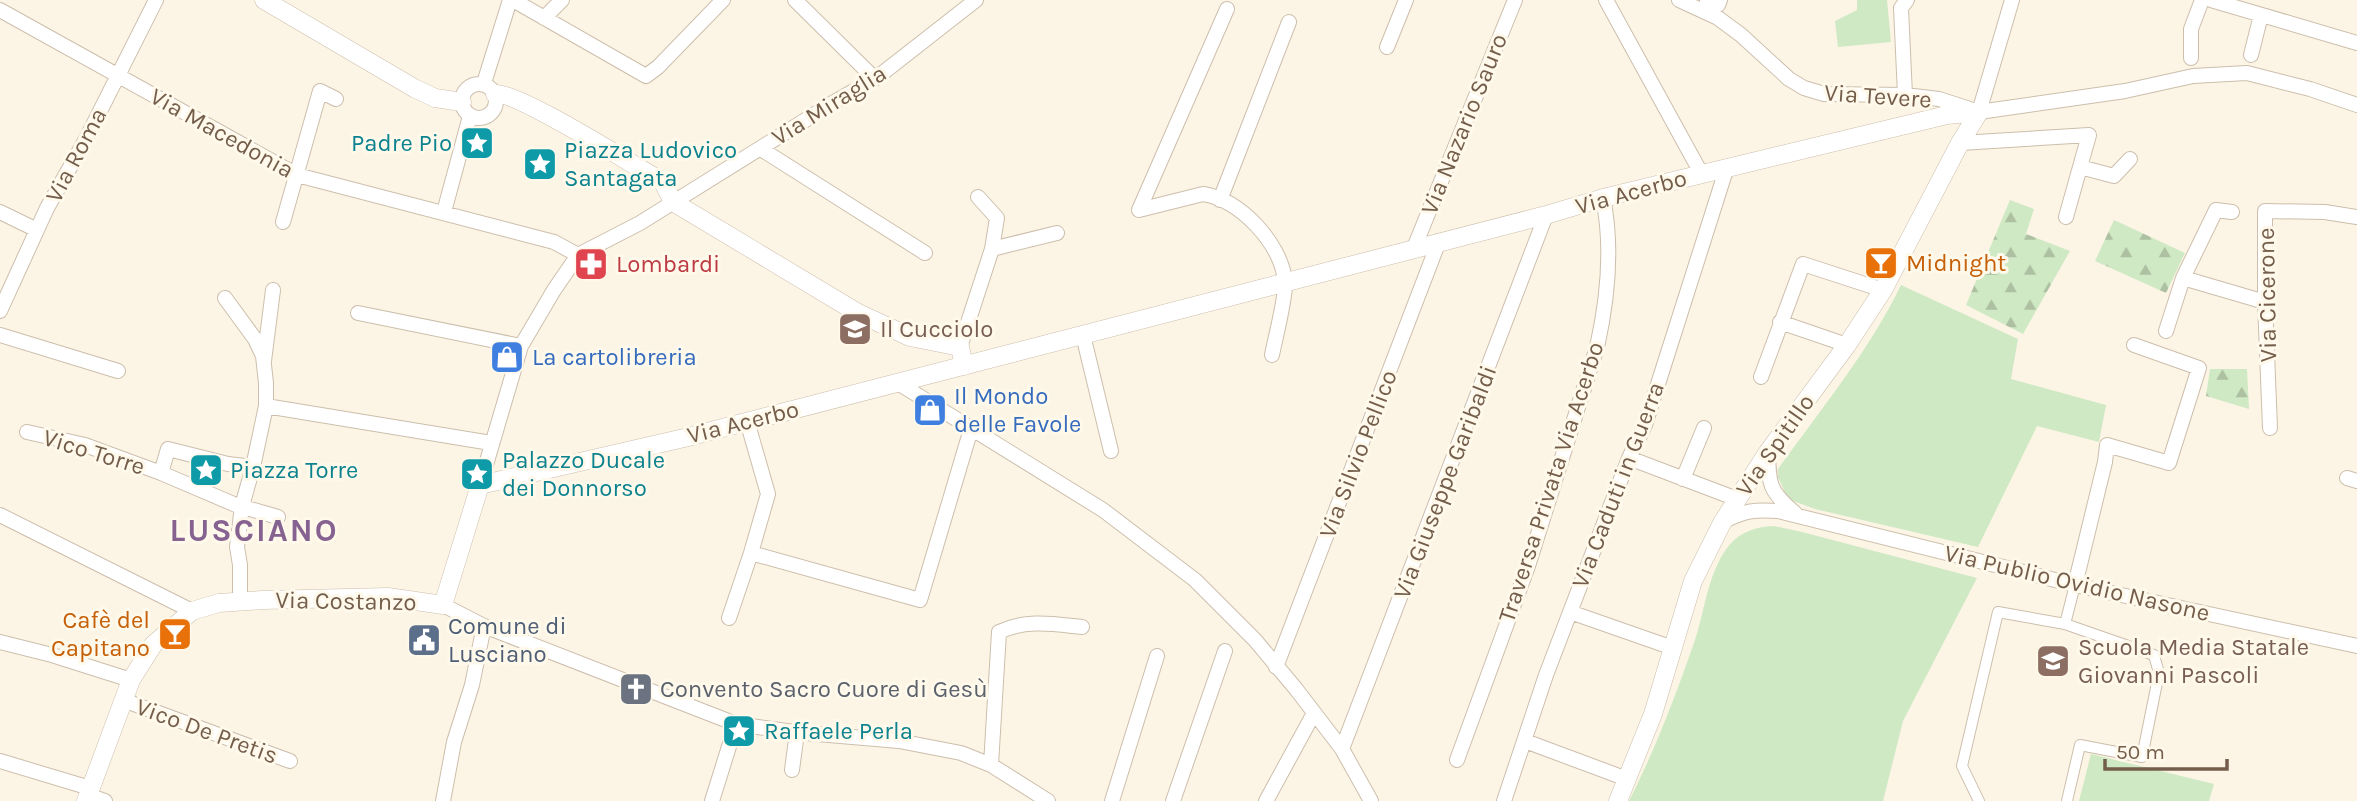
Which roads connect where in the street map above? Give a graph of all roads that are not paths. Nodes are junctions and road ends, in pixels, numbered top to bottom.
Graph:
1 (156, 0) edge
2 (264, 0) edge
3 (511, 0) edge
4 (562, 0) edge
5 (723, 0) edge
6 (795, 0) edge
7 (976, 0) edge
8 (1406, 0) edge
9 (1515, 0) edge
10 (1606, 0) edge
11 (1679, 0) edge
12 (1707, 0) edge
13 (1720, 0) edge
14 (1907, 0) edge
15 (2012, 0) edge
16 (2202, 0) edge
17 (2211, 0) edge
18 (1227, 9) dead end
19 (0, 10) edge
20 (2261, 15) junction
21 (544, 18) junction
22 (1289, 22) dead end
23 (2357, 43) edge
24 (1387, 47) dead end
25 (2251, 55) dead end
26 (2191, 58) dead end
27 (118, 76) junction
28 (875, 79) junction
29 (490, 89) junction
30 (1905, 95) junction
31 (336, 99) dead end
32 (2357, 106) edge
33 (466, 109) junction
34 (1979, 111) junction
35 (1960, 143) junction
36 (761, 149) junction
37 (2130, 159) dead end
38 (1727, 167) junction
39 (2079, 171) junction
40 (1701, 173) junction
41 (298, 175) junction
42 (2111, 186) dead end
43 (978, 197) dead end
44 (1603, 198) junction
45 (1220, 200) junction
46 (673, 202) junction
47 (0, 212) edge
48 (444, 212) junction
49 (2232, 212) dead end
50 (1546, 215) junction
51 (2066, 217) dead end
52 (2357, 217) edge
53 (283, 222) dead end
54 (640, 223) joint
55 (37, 230) junction
56 (1057, 233) dead end
57 (1439, 241) junction
58 (1414, 248) junction
59 (992, 249) junction
60 (925, 253) dead end
61 (578, 255) junction
62 (2183, 278) junction
63 (1286, 282) junction
64 (274, 290) dead end
65 (1884, 290) junction
66 (225, 298) dead end
67 (2265, 302) junction
68 (0, 311) edge
69 (358, 313) dead end
70 (1780, 321) junction
71 (2166, 331) dead end
72 (0, 335) edge
73 (1083, 335) junction
74 (1847, 345) junction
75 (2134, 345) dead end
76 (521, 346) junction
77 (960, 347) junction
78 (1272, 355) dead end
79 (264, 363) junction
80 (964, 366) junction
81 (118, 371) dead end
82 (1760, 377) dead end
83 (898, 383) junction
84 (265, 406) junction
85 (747, 421) junction
86 (1704, 428) dead end
87 (2270, 428) dead end
88 (971, 429) junction
89 (27, 432) dead end
90 (491, 443) junction
91 (1111, 451) dead end
92 (1768, 452) junction
93 (1629, 458) junction
94 (253, 467) junction
95 (161, 473) junction
96 (1683, 479) junction
97 (480, 485) junction
98 (1737, 499) junction
99 (242, 506) junction
100 (0, 515) edge
101 (1798, 516) junction
102 (278, 517) dead end
103 (1722, 523) junction
104 (751, 553) junction
105 (2075, 585) junction
106 (240, 601) junction
107 (443, 605) junction
108 (192, 611) junction
109 (1570, 612) junction
110 (729, 618) dead end
111 (2064, 624) junction
112 (484, 626) junction
113 (1082, 626) dead end
114 (0, 642) edge
115 (2357, 646) edge
116 (1673, 648) junction
117 (1225, 651) dead end
118 (1157, 656) dead end
119 (1276, 667) junction
120 (131, 680) junction
121 (123, 700) junction
122 (1314, 713) junction
123 (736, 724) junction
124 (797, 732) junction
125 (1525, 741) junction
126 (1342, 749) junction
127 (1457, 760) dead end
128 (0, 761) edge
129 (290, 761) dead end
130 (991, 765) junction
131 (792, 770) dead end
132 (1628, 779) junction
133 (88, 795) edge
134 (1369, 800) edge
135 (105, 801) edge
136 (443, 801) edge
137 (712, 801) edge
138 (1048, 801) edge
139 (1112, 801) edge
140 (1173, 801) edge
141 (1266, 801) edge
142 (1504, 801) edge
143 (1618, 801) edge
144 (1979, 801) edge
145 (2067, 801) edge

1 - 27 street, Via Roma
2 - 33 street
3 - 21 street
3 - 29 street
4 - 21 street
5 - 21 street
6 - 28 street
7 - 28 street, Via Miraglia
8 - 24 street
9 - 58 street, Via Nazario Sauro
10 - 40 street
11 - 30 street, Via Tevere
12 - 13 street
14 - 30 street
15 - 34 street
16 - 26 street
17 - 20 street
18 - 45 street
19 - 27 street, Via Macedonia
20 - 23 street
20 - 25 street
22 - 45 street
27 - 41 street, Via Macedonia
27 - 55 street, Via Roma
28 - 36 street, Via Miraglia
29 - 33 street
29 - 33 street
29 - 46 street
30 - 34 street, Via Tevere
31 - 41 street
32 - 34 street
33 - 48 street
34 - 35 street, Via Spitillo
34 - 38 street, Via Acerbo
35 - 39 street
35 - 65 street, Via Spitillo
36 - 46 street, Via Miraglia
36 - 60 street
37 - 39 street
38 - 40 street, Via Acerbo
38 - 93 street, Via Caduti in Guerra
39 - 42 street
39 - 51 street
40 - 44 street, Via Acerbo
41 - 48 street, Via Macedonia
41 - 53 street
43 - 59 street
44 - 50 street, Via Acerbo
44 - 127 street, Traversa Privata Via Acerbo
45 - 63 street
46 - 54 street, Via Miraglia
46 - 77 street
47 - 55 street
48 - 61 street, Via Macedonia
49 - 62 street
50 - 57 street, Via Acerbo
50 - 126 street, Via Giuseppe Garibaldi
52 - 67 street, Via Cicerone
54 - 61 street, Via Costanzo
55 - 68 street, Via Roma
56 - 59 street
57 - 58 street, Via Acerbo
57 - 119 street, Via Silvio Pellico
58 - 63 street, Via Acerbo
59 - 77 street
61 - 76 street, Via Costanzo
62 - 67 street
62 - 71 street
63 - 73 street, Via Acerbo
63 - 78 street
64 - 79 street
65 - 70 street
65 - 74 street, Via Spitillo
66 - 79 street
67 - 87 street, Via Cicerone
69 - 76 street
70 - 74 street
70 - 82 street
72 - 81 street
73 - 80 street, Via Acerbo
73 - 91 street
74 - 92 street, Via Spitillo
75 - 105 street
76 - 90 street, Via Costanzo
77 - 80 street
79 - 84 street
80 - 83 street, Via Acerbo
83 - 85 street, Via Acerbo
83 - 88 street
84 - 90 street
84 - 94 street
85 - 97 street, Via Acerbo
85 - 104 street
86 - 96 street
88 - 104 street
88 - 119 street
89 - 95 street, Vico Torre
90 - 97 street, Via Costanzo
92 - 98 street, Via Spitillo
92 - 101 street
93 - 96 street
93 - 109 street, Via Caduti in Guerra
94 - 95 street
94 - 99 street
95 - 99 street
96 - 98 street
97 - 107 street, Via Costanzo
98 - 103 street, Via Spitillo
99 - 102 street
99 - 106 street
100 - 108 street
101 - 103 street, Via Publio Ovidio Nasone
101 - 105 street, Via Publio Ovidio Nasone
103 - 116 street, Via Spitillo
104 - 110 street
105 - 111 street
105 - 115 street, Via Publio Ovidio Nasone
106 - 107 street, Via Costanzo
106 - 108 street, Via Costanzo
107 - 112 street
108 - 120 street, Via Costanzo
109 - 116 street
109 - 125 street, Via Caduti in Guerra
111 - 144 street
111 - 145 street
112 - 123 street
112 - 136 street
113 - 130 street
114 - 120 street
116 - 132 street, Via Spitillo
117 - 140 street
118 - 139 street
119 - 122 street
120 - 121 street, Via Costanzo
121 - 129 street, Vico De Pretis
121 - 133 street, Via Costanzo
122 - 126 street
122 - 141 street
123 - 124 street
123 - 137 street
124 - 130 street
124 - 131 street
125 - 132 street
125 - 142 street, Via Caduti in Guerra
126 - 134 street
128 - 133 street
130 - 138 street
132 - 143 street, Via Spitillo
133 - 135 street

